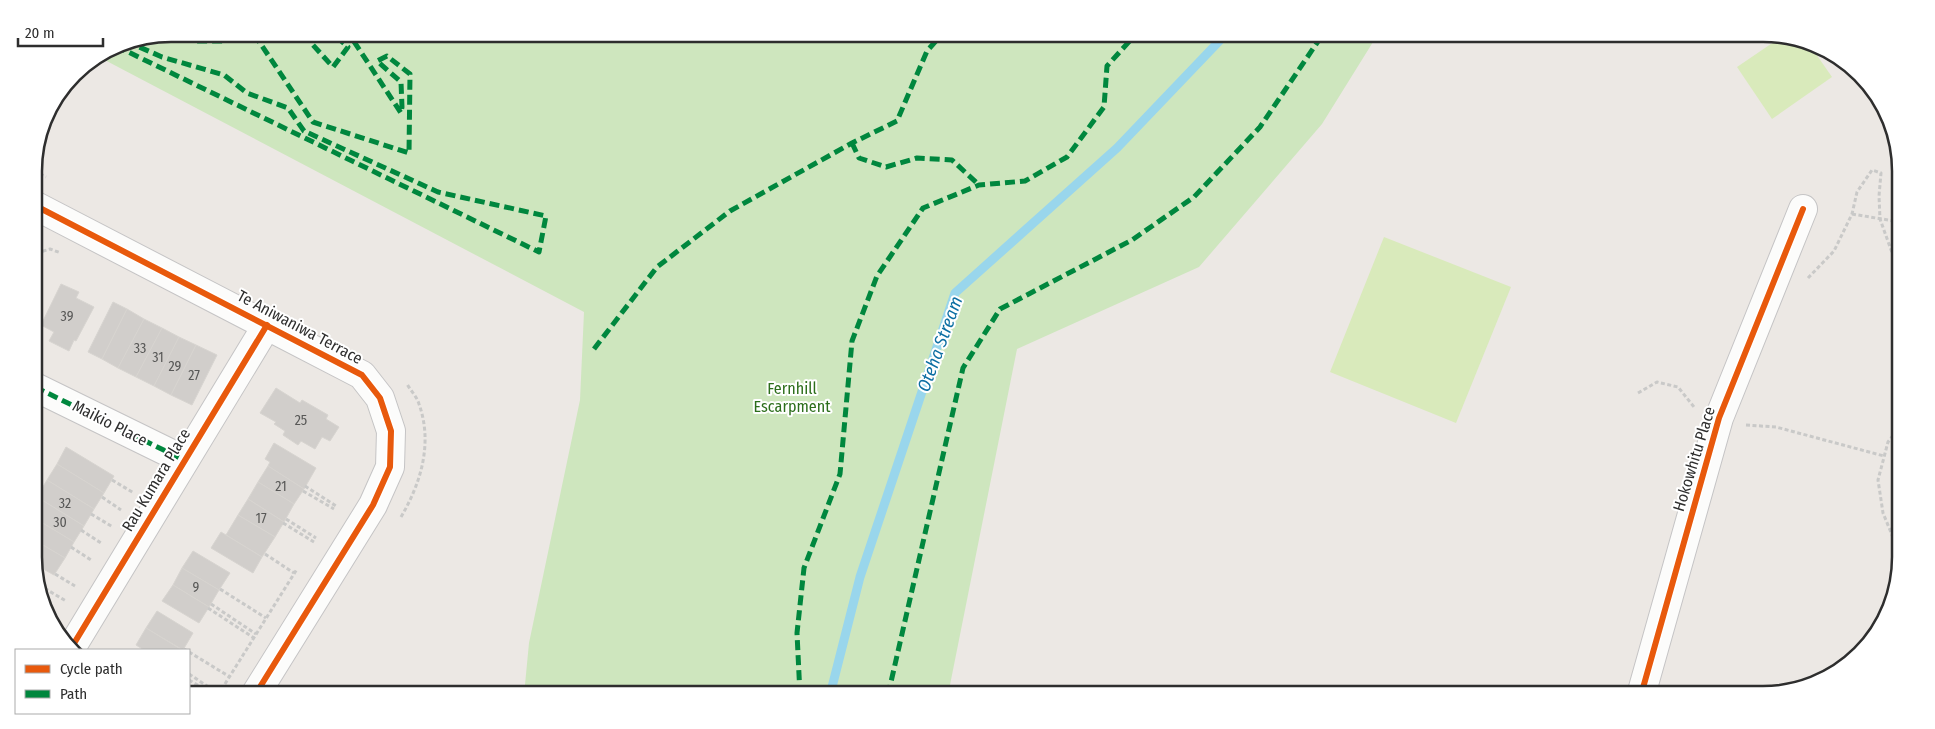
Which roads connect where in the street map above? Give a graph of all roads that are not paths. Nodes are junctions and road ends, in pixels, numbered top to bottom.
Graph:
1 (1803, 209) dead end
2 (43, 210) edge
3 (267, 325) junction
4 (42, 390) edge
5 (184, 460) junction
6 (74, 643) edge
7 (261, 686) edge
8 (1644, 686) edge

1 - 8 street, Hokowhitu Place
2 - 3 street, Te Aniwaniwa Terrace
3 - 5 street, Rau Kumara Place
3 - 7 street, Te Aniwaniwa Terrace
4 - 5 street, Maikio Place
5 - 6 street, Rau Kumara Place

